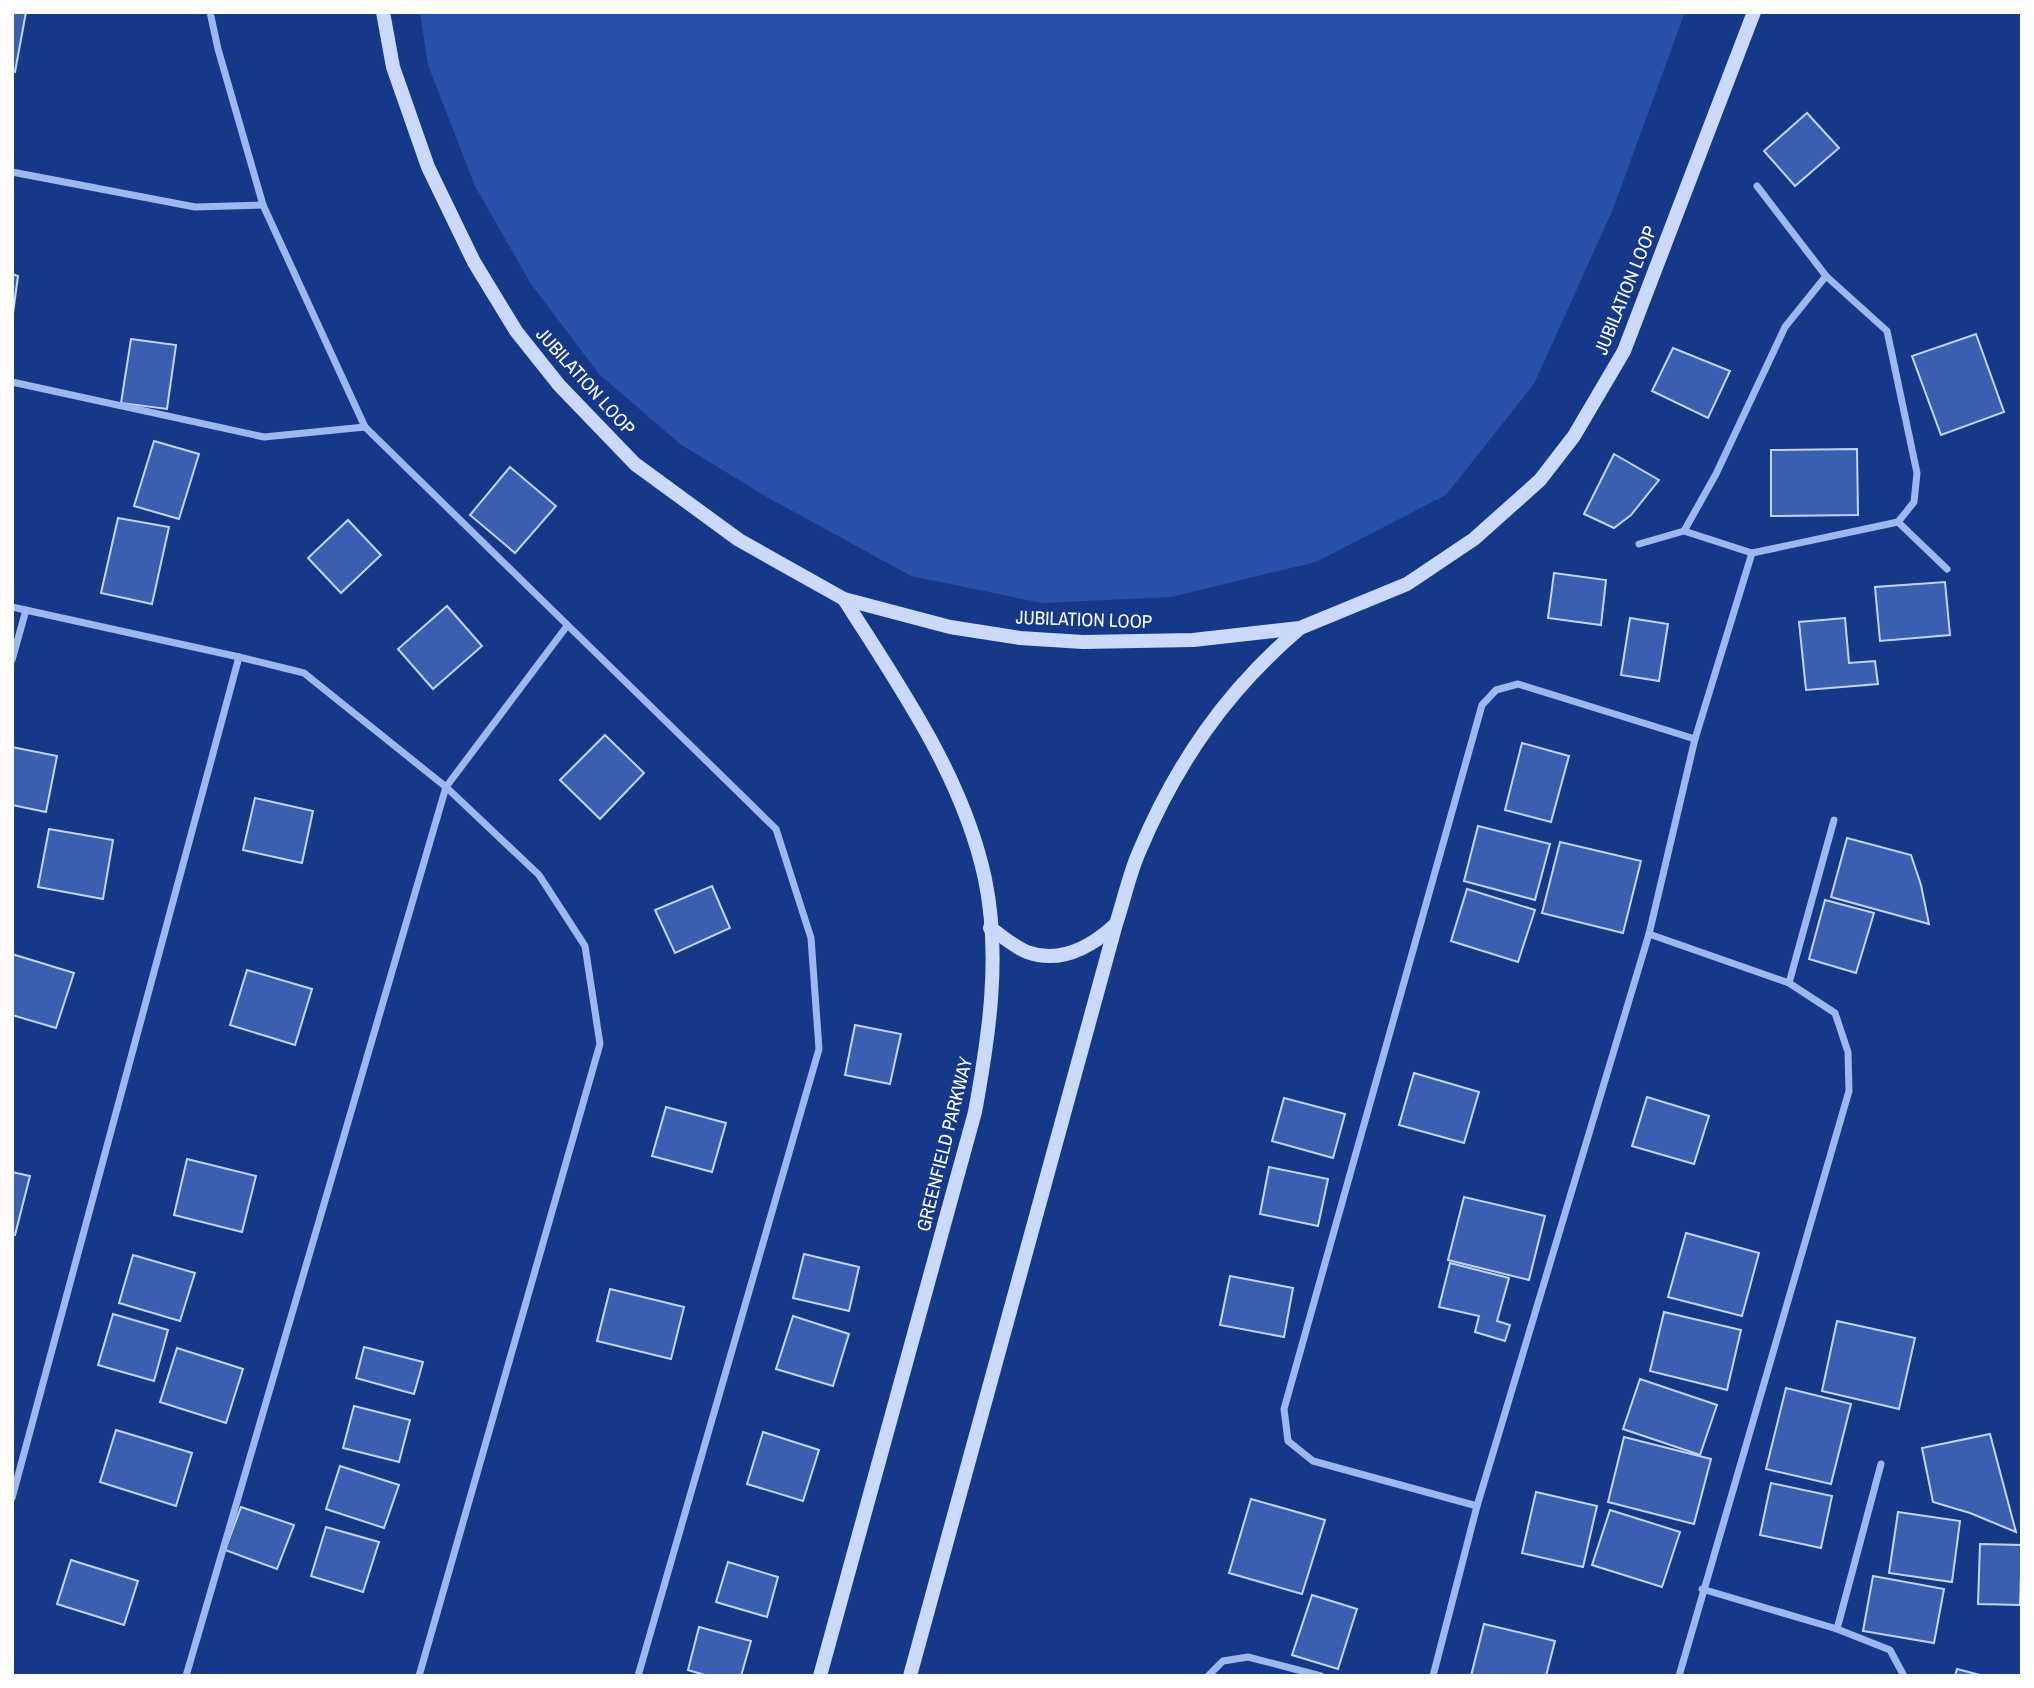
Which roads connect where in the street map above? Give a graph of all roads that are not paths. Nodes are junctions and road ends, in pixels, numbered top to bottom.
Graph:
1 (210, 12) edge
2 (383, 12) edge
3 (1754, 12) edge
4 (12, 172) edge
5 (1756, 186) dead end
6 (262, 205) junction
7 (1826, 276) junction
8 (12, 382) edge
9 (365, 427) junction
10 (1898, 522) junction
11 (1684, 531) junction
12 (1639, 544) dead end
13 (1752, 553) junction
14 (1947, 569) dead end
15 (844, 599) junction
16 (12, 607) edge
17 (26, 610) junction
18 (567, 625) junction
19 (1300, 628) junction
20 (239, 657) junction
21 (12, 660) edge
22 (1695, 739) junction
23 (446, 787) junction
24 (1834, 820) dead end
25 (1116, 924) junction
26 (990, 928) junction
27 (1649, 934) junction
28 (1789, 983) junction
29 (1881, 1464) dead end
30 (12, 1498) edge
31 (1478, 1506) junction
32 (1702, 1588) junction
33 (1837, 1629) junction
34 (186, 1676) edge
35 (419, 1676) edge
36 (638, 1676) edge
37 (820, 1676) edge
38 (910, 1676) edge
39 (1208, 1676) edge
40 (1321, 1676) edge
41 (1433, 1676) edge
42 (1679, 1676) edge
43 (1904, 1676) edge

1 - 6 street
2 - 15 main road, JUBILATION LOOP
3 - 19 main road, JUBILATION LOOP
4 - 6 street
5 - 7 street
6 - 9 street
7 - 10 street
7 - 11 street
8 - 9 street
9 - 18 street
10 - 13 street
10 - 14 street
11 - 12 street
11 - 13 street
13 - 22 street
15 - 19 main road, JUBILATION LOOP
15 - 26 main road, GREENFIELD PARKWAY
16 - 17 street
17 - 20 street
17 - 21 street
18 - 23 street
18 - 36 street
19 - 25 main road
20 - 23 street
20 - 30 street
22 - 27 street
22 - 31 street
23 - 34 street
23 - 35 street
24 - 28 street
25 - 26 main road
25 - 38 main road
26 - 37 main road, GREENFIELD PARKWAY
27 - 28 street
27 - 31 street
28 - 32 street
29 - 33 street
31 - 41 street
32 - 33 street
32 - 42 street
33 - 43 street
39 - 40 street

